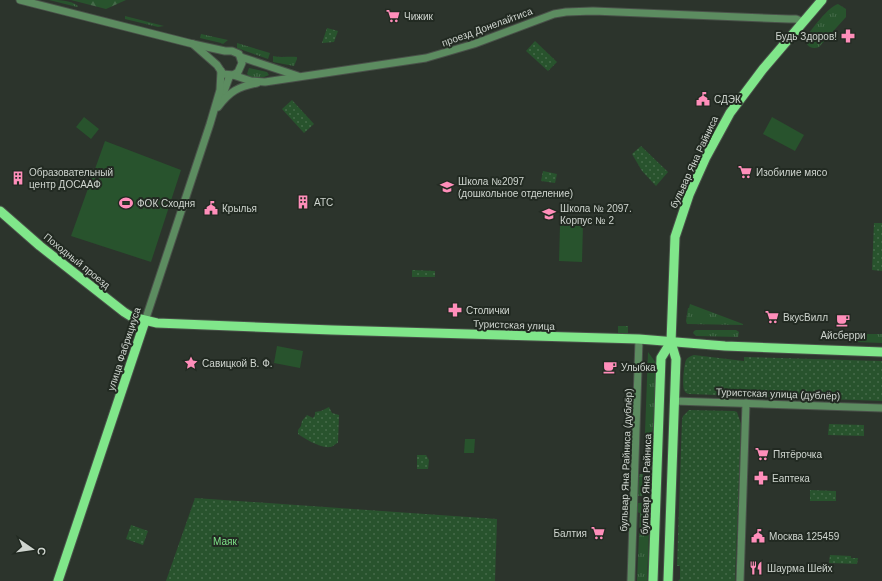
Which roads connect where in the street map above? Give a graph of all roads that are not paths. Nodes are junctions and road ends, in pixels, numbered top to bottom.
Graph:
1 (20, 0) edge
2 (822, 0) edge
3 (803, 22) junction
4 (193, 44) junction
5 (225, 51) junction
6 (241, 57) junction
7 (219, 68) junction
8 (231, 75) junction
9 (298, 76) junction
10 (265, 82) junction
11 (218, 107) junction
12 (210, 124) junction
13 (0, 211) edge
14 (145, 321) junction
15 (639, 339) junction
16 (671, 342) junction
17 (882, 352) edge
18 (674, 401) junction
19 (746, 403) junction
20 (882, 408) edge
21 (58, 581) edge
22 (631, 581) edge
23 (653, 581) edge
24 (668, 581) edge
25 (740, 581) edge

1 - 4 street, проезд Донелайтиса
2 - 3 main road, бульвар Яна Райниса
3 - 9 street, проезд Донелайтиса
3 - 16 main road, бульвар Яна Райниса
4 - 5 street, проезд Донелайтиса
4 - 7 street, проезд Донелайтиса
5 - 6 street, проезд Донелайтиса
5 - 7 street
6 - 8 street
6 - 9 street, проезд Донелайтиса
7 - 8 street, проезд Донелайтиса
7 - 12 street, улица Фабрициуса
8 - 10 street, проезд Донелайтиса
8 - 11 street, улица Фабрициуса
9 - 10 street, проезд Донелайтиса
10 - 11 street
11 - 12 street, улица Фабрициуса
12 - 14 street, улица Фабрициуса
13 - 14 main road, Походный проезд
14 - 15 main road, Туристская улица
14 - 21 main road, улица Фабрициуса
15 - 16 main road, Туристская улица
15 - 22 street, бульвар Яна Райниса (дублёр)
16 - 17 main road, Туристская улица
16 - 18 main road, бульвар Яна Райниса
16 - 23 main road, бульвар Яна Райниса
18 - 19 street, Туристская улица (дублёр)
18 - 24 main road, бульвар Яна Райниса
19 - 20 street, Туристская улица (дублёр)
19 - 25 street

